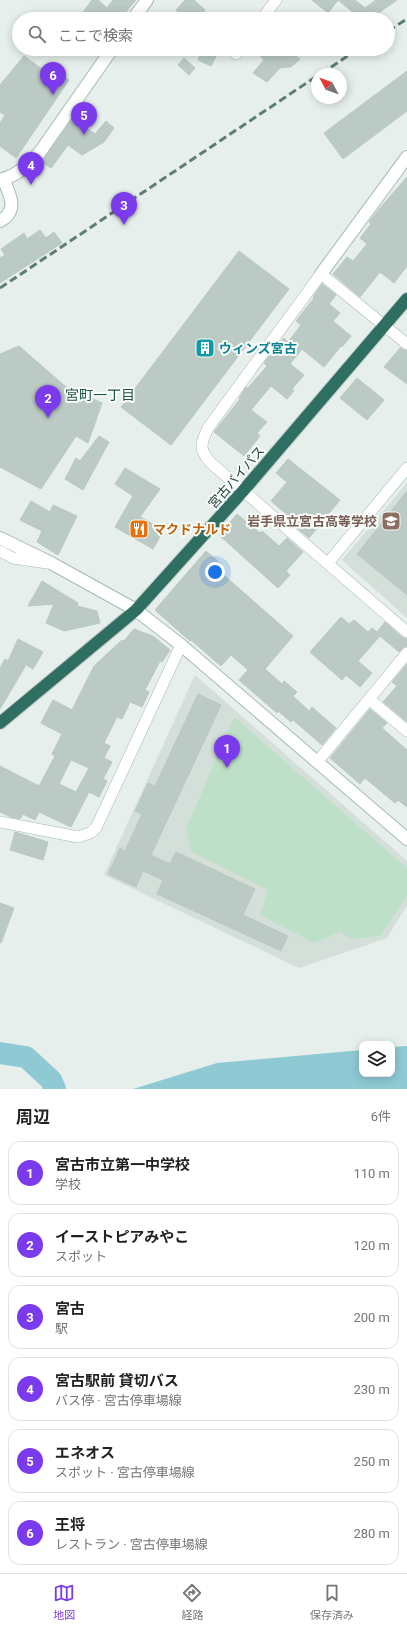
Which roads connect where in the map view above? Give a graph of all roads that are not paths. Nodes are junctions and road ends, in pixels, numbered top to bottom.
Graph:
1 (147, 0) edge
2 (276, 0) edge
3 (139, 12) edge
4 (267, 12) edge
5 (107, 56) edge
6 (407, 157) edge
7 (2, 179) edge
8 (0, 221) edge
9 (321, 274) junction
10 (407, 299) edge
11 (383, 326) junction
12 (407, 344) edge
13 (407, 468) edge
14 (243, 491) junction
15 (0, 538) edge
16 (0, 551) edge
17 (51, 563) junction
18 (328, 563) junction
19 (136, 610) junction
20 (407, 632) edge
21 (181, 645) junction
22 (407, 653) edge
23 (369, 699) junction
24 (0, 723) edge
25 (407, 731) edge
26 (318, 761) junction
27 (0, 822) edge
28 (407, 838) edge

1 - 3 street
2 - 4 street
5 - 7 street
6 - 9 street
7 - 8 street
9 - 11 street
9 - 14 street
10 - 11 highway, 宮古バイパス
11 - 12 street
11 - 14 highway, 宮古バイパス
13 - 18 street
14 - 18 street
14 - 19 highway, 宮古バイパス
15 - 17 street
16 - 17 street
17 - 19 street
18 - 20 street
19 - 21 street
19 - 24 highway, 宮古バイパス
21 - 26 street
21 - 27 street
22 - 23 street
23 - 25 street
23 - 26 street
26 - 28 street

